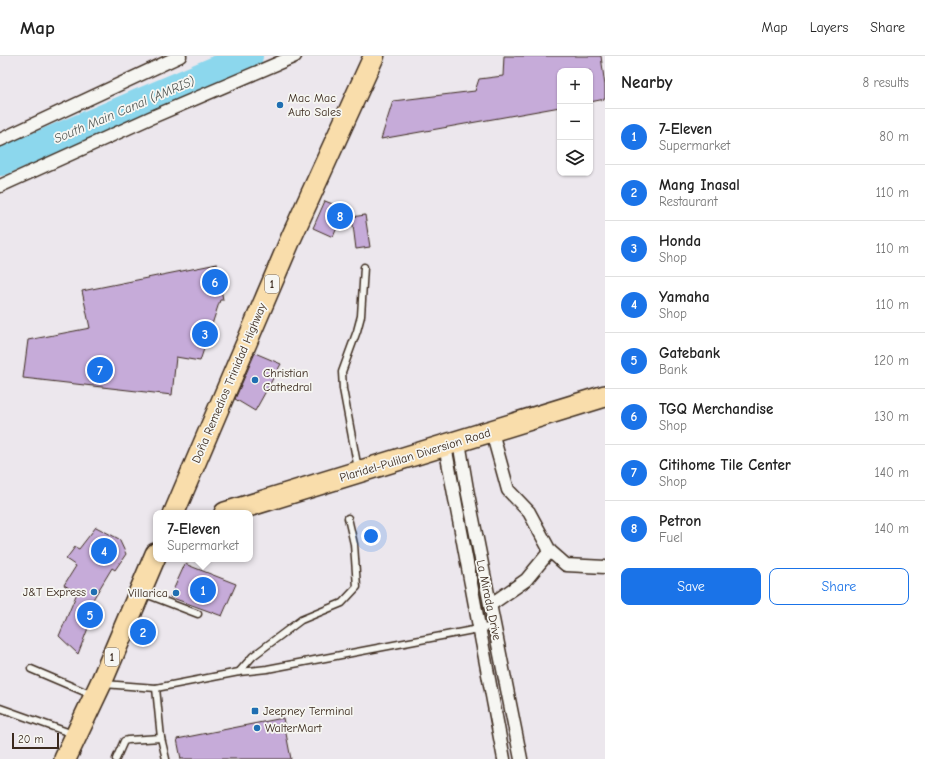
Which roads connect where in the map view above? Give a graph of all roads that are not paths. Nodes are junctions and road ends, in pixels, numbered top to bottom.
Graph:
1 (180, 56) edge
2 (295, 56) edge
3 (374, 56) edge
4 (0, 140) edge
5 (0, 186) edge
6 (364, 267) dead end
7 (605, 396) edge
8 (492, 432) junction
9 (452, 444) junction
10 (359, 473) junction
11 (467, 489) junction
12 (454, 491) junction
13 (175, 510) edge
14 (235, 510) edge
15 (348, 518) dead end
16 (550, 551) junction
17 (153, 561) edge
18 (605, 567) edge
19 (140, 592) junction
20 (490, 605) junction
21 (198, 614) dead end
22 (494, 626) junction
23 (480, 629) junction
24 (31, 669) dead end
25 (239, 672) junction
26 (156, 688) junction
27 (97, 690) junction
28 (0, 708) edge
29 (76, 735) junction
30 (161, 738) junction
31 (65, 759) edge
32 (116, 759) edge
33 (166, 759) edge
34 (504, 759) edge
35 (521, 759) edge

1 - 4 street
2 - 5 street
3 - 13 main road, Doña Remedios Trinidad Highway / 1
6 - 10 lane
7 - 8 highway, Plaridel-Pulilan Diversion Road
8 - 9 highway, Plaridel-Pulilan Diversion Road
8 - 16 street
9 - 10 highway, Plaridel-Pulilan Diversion Road
9 - 11 street, La Mirada Drive
9 - 12 street, La Mirada Drive
10 - 14 highway, Plaridel-Pulilan Diversion Road
11 - 12 street
11 - 20 street, La Mirada Drive
12 - 23 street, La Mirada Drive
15 - 25 lane
16 - 18 street
16 - 20 street
17 - 19 highway, 1
19 - 21 lane
19 - 27 highway, 1
20 - 22 street, La Mirada Drive
22 - 23 lane
22 - 35 street, La Mirada Drive
23 - 25 lane
23 - 34 street, La Mirada Drive
24 - 27 lane
25 - 26 lane
26 - 27 lane
26 - 30 lane
27 - 29 highway, 1
28 - 29 lane
29 - 31 highway, 1
30 - 32 lane
30 - 33 lane

